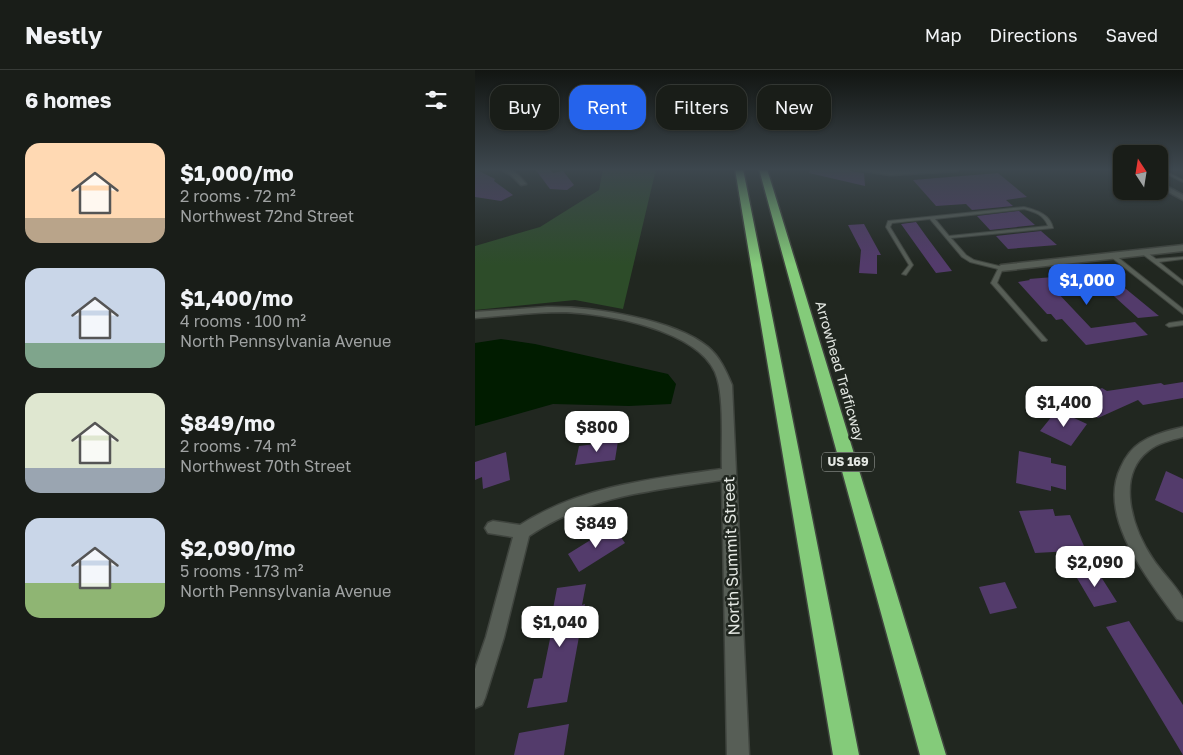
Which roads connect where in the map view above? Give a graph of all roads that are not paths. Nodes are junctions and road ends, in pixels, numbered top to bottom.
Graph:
1 (745, 201) edge
2 (772, 201) edge
3 (931, 217) junction
4 (948, 237) junction
5 (1183, 248) edge
6 (1143, 252) junction
7 (1113, 256) junction
8 (1183, 258) edge
9 (1155, 261) junction
10 (1001, 268) junction
11 (904, 274) dead end
12 (1183, 283) edge
13 (1183, 312) edge
14 (475, 315) edge
15 (1183, 324) edge
16 (1169, 325) dead end
17 (1044, 340) dead end
18 (1180, 432) edge
19 (728, 474) junction
20 (493, 528) dead end
21 (522, 532) junction
22 (1183, 613) edge
23 (475, 698) edge
24 (738, 755) edge
25 (846, 755) edge
26 (933, 755) edge

1 - 25 highway
2 - 26 highway, Arrowhead Trafficway / US 169
3 - 4 lane
3 - 4 lane
3 - 11 lane
4 - 10 lane
5 - 6 street
6 - 7 street
6 - 9 lane
7 - 10 street
7 - 13 lane
8 - 9 lane
9 - 12 lane
10 - 17 lane
14 - 19 street, North Summit Street
15 - 16 lane
18 - 22 street
19 - 21 street
19 - 24 street, North Summit Street
20 - 21 street
21 - 23 street

